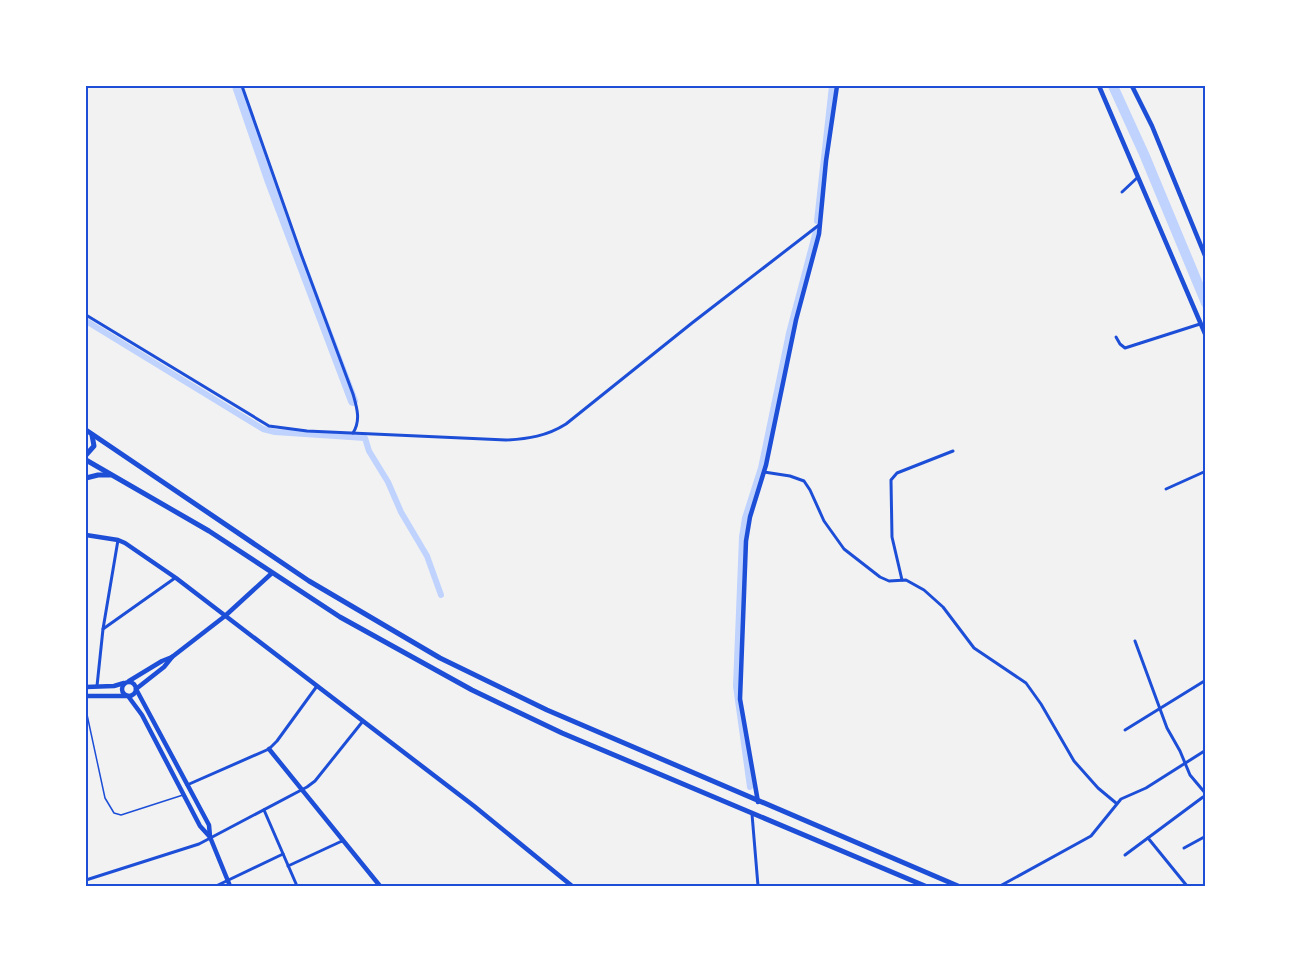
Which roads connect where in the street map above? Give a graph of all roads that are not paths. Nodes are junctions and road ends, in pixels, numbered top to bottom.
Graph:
1 (242, 86) edge
2 (837, 86) edge
3 (1099, 86) edge
4 (1132, 86) edge
5 (1138, 176) junction
6 (1122, 192) dead end
7 (821, 224) junction
8 (1206, 258) edge
9 (86, 315) edge
10 (1200, 324) junction
11 (1206, 336) edge
12 (1116, 337) dead end
13 (86, 430) edge
14 (353, 433) junction
15 (953, 451) dead end
16 (86, 455) edge
17 (86, 460) edge
18 (1206, 471) edge
19 (764, 472) junction
20 (111, 475) junction
21 (86, 478) edge
22 (1166, 489) dead end
23 (86, 535) edge
24 (118, 540) junction
25 (273, 573) junction
26 (176, 578) junction
27 (902, 580) junction
28 (225, 616) junction
29 (103, 629) junction
30 (1135, 641) dead end
31 (172, 657) junction
32 (1206, 681) edge
33 (128, 682) junction
34 (317, 686) junction
35 (86, 687) edge
36 (96, 687) junction
37 (136, 689) junction
38 (86, 696) edge
39 (128, 696) junction
40 (1160, 708) junction
41 (86, 710) edge
42 (363, 721) junction
43 (1125, 730) dead end
44 (269, 749) junction
45 (1206, 750) edge
46 (1185, 764) junction
47 (187, 785) junction
48 (301, 791) junction
49 (184, 795) junction
50 (1204, 796) edge
51 (758, 802) junction
52 (1116, 803) junction
53 (264, 810) junction
54 (752, 813) junction
55 (1206, 836) edge
56 (210, 837) junction
57 (1148, 837) junction
58 (342, 841) junction
59 (1184, 848) dead end
60 (283, 854) junction
61 (1125, 855) dead end
62 (288, 866) junction
63 (86, 880) edge
64 (229, 884) edge
65 (216, 886) edge
66 (297, 886) edge
67 (380, 886) edge
68 (572, 886) edge
69 (758, 886) edge
70 (925, 886) edge
71 (958, 886) edge
72 (1000, 886) edge
73 (1187, 886) edge

1 - 14 street
2 - 7 street
3 - 5 street
4 - 8 street
5 - 6 street
5 - 10 street
7 - 14 street
7 - 19 street
9 - 14 street
10 - 11 street
10 - 12 street
13 - 16 highway
13 - 51 highway
15 - 27 street
17 - 20 highway
18 - 22 street
19 - 27 street
19 - 51 street
20 - 21 highway
20 - 25 highway
23 - 24 street
24 - 26 street
24 - 29 street
25 - 28 street
25 - 54 highway
26 - 28 street
26 - 29 street
27 - 52 street
28 - 31 street
28 - 34 street
29 - 36 street
30 - 40 street
31 - 33 street
31 - 37 street
32 - 40 street
33 - 36 street
33 - 37 street
33 - 39 street
34 - 42 street
34 - 44 street
35 - 36 street
37 - 39 street
37 - 47 street
38 - 39 street
39 - 49 street
40 - 43 street
40 - 46 street
41 - 49 lane
42 - 48 street
42 - 68 street
44 - 47 street
44 - 48 street
45 - 46 street
46 - 50 street
46 - 52 street
47 - 56 street
48 - 53 street
48 - 58 street
49 - 56 street
50 - 57 street
51 - 71 highway
52 - 72 street
53 - 56 street
53 - 60 street
54 - 69 street
54 - 70 highway
55 - 59 street
56 - 63 street
56 - 64 street
57 - 61 street
57 - 73 street
58 - 62 street
58 - 67 street
60 - 62 street
60 - 64 street
62 - 66 street
64 - 65 street

